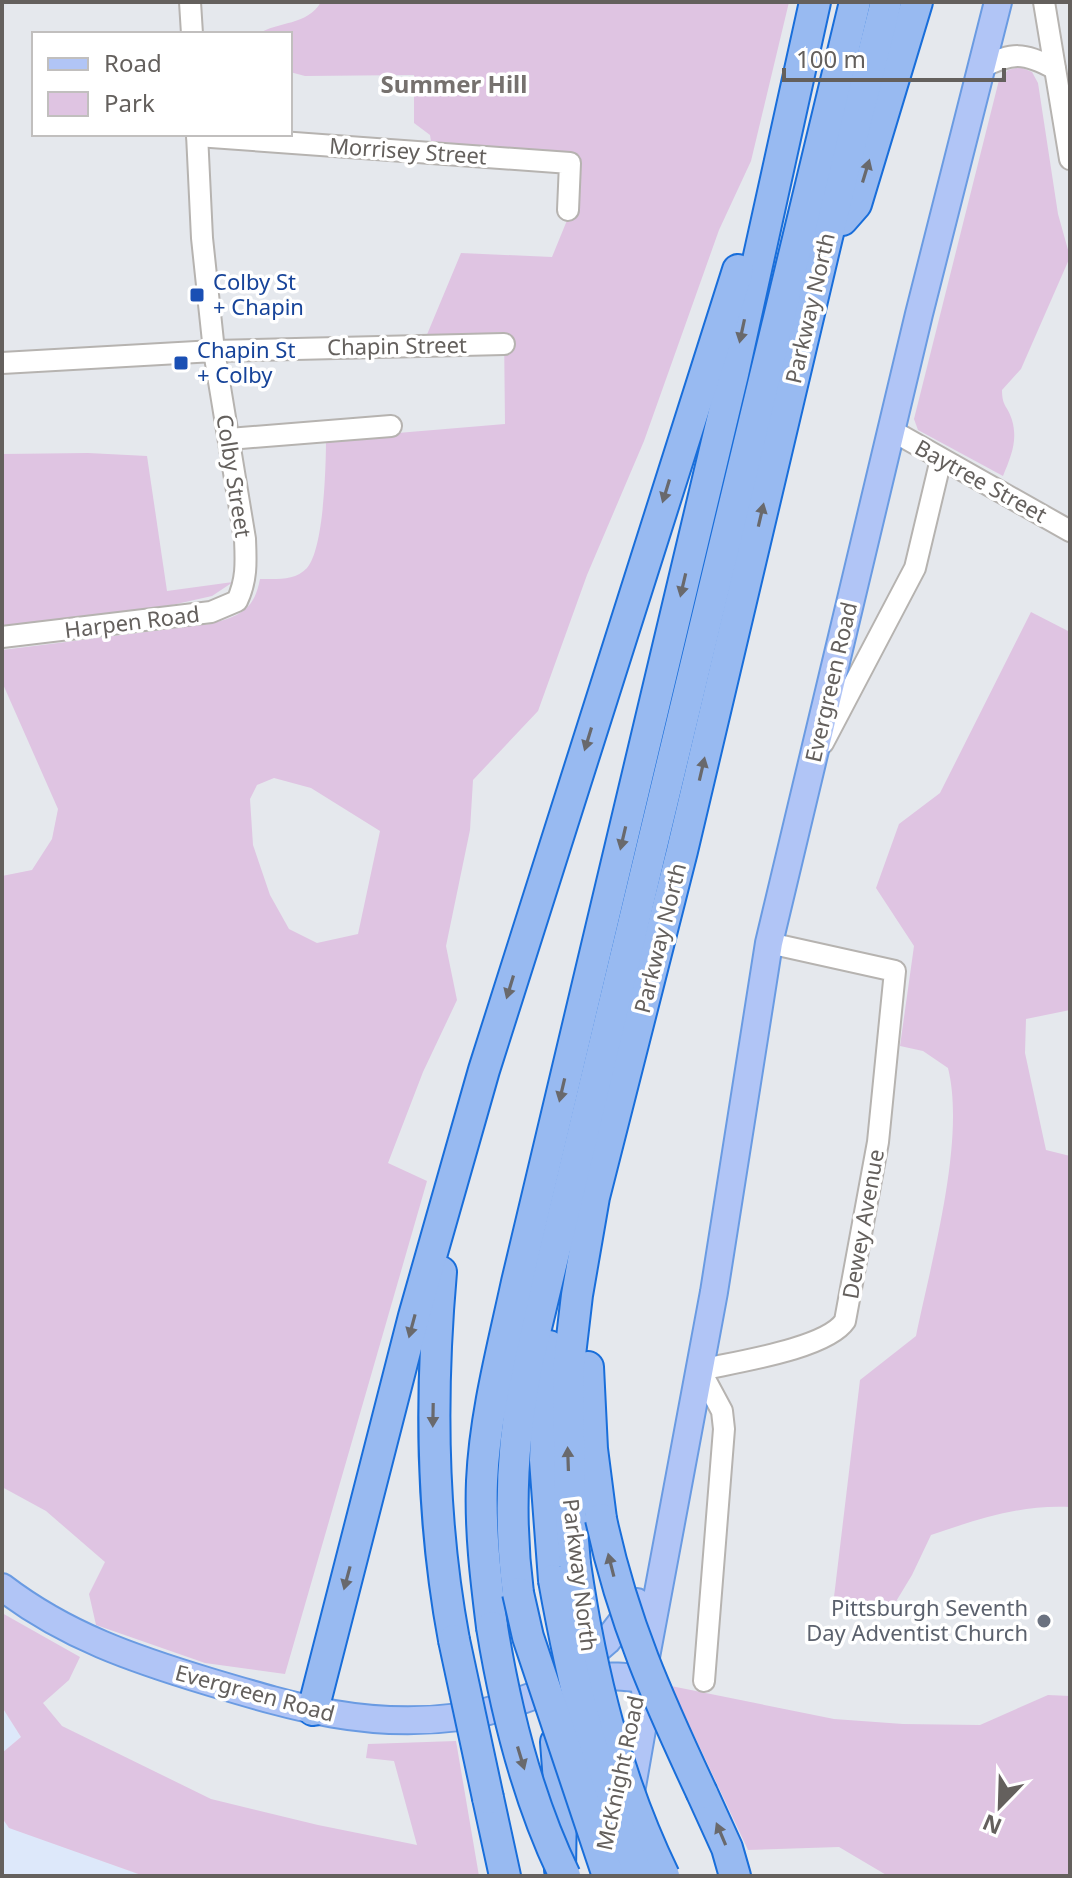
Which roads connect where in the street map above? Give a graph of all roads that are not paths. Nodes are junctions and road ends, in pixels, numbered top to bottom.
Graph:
1 (190, 2) edge
2 (815, 2) edge
3 (855, 2) edge
4 (886, 2) edge
5 (917, 2) edge
6 (998, 2) edge
7 (1044, 2) edge
8 (192, 32) edge
9 (981, 68) junction
10 (1055, 69) junction
11 (788, 118) junction
12 (197, 136) edge
13 (210, 136) edge
14 (1070, 159) edge
15 (568, 210) dead end
16 (827, 237) junction
17 (504, 344) dead end
18 (214, 351) junction
19 (2, 363) edge
20 (391, 426) dead end
21 (891, 430) junction
22 (229, 439) junction
23 (941, 459) junction
24 (1070, 531) edge
25 (245, 580) joint
26 (2, 637) edge
27 (812, 764) junction
28 (769, 943) junction
29 (580, 1151) junction
30 (456, 1171) junction
31 (594, 1197) junction
32 (700, 1370) junction
33 (664, 1554) junction
34 (564, 1572) junction
35 (2, 1587) edge
36 (643, 1679) junction
37 (704, 1681) dead end
38 (537, 1699) junction
39 (313, 1710) junction
40 (562, 1870) edge
41 (505, 1876) edge
42 (599, 1876) edge
43 (608, 1876) edge
44 (616, 1876) edge
45 (638, 1876) edge
46 (664, 1876) edge
47 (735, 1876) edge

1 - 8 street
2 - 11 highway
3 - 29 highway
4 - 16 highway, Parkway North
16 -> 5 highway
6 - 9 main road, Evergreen Road
7 - 10 street
9 - 10 street
9 - 21 main road, Evergreen Road
10 - 14 street
11 -> 30 highway
11 -> 40 highway, bridge
12 - 18 street, Colby Street
13 - 15 street, Morrisey Street
31 -> 16 highway, Parkway North
17 - 18 street, Chapin Street
18 - 19 street, Chapin Street
18 - 22 street, Colby Street
20 - 22 street
21 - 23 street, Baytree Street
21 - 27 main road, Evergreen Road
22 - 25 street, Colby Street
23 - 24 street, Baytree Street
23 - 27 street
25 - 26 street, Harpen Road
27 - 28 main road, Evergreen Road
28 - 32 main road, Evergreen Road
28 - 32 street, Dewey Avenue
29 - 34 highway
29 - 38 highway, bridge
30 -> 39 highway
30 -> 41 highway, bridge
34 -> 31 highway, Parkway North
47 -> 31 highway, bridge
32 - 33 main road, Evergreen Road
32 - 37 street
33 - 36 main road, Evergreen Road
33 - 38 main road, Evergreen Road
34 - 45 highway, bridge
34 - 46 highway, Parkway North, bridge
35 - 39 main road, Evergreen Road
36 - 38 main road, Evergreen Road
36 - 42 main road, McKnight Road
36 - 44 main road, McKnight Road
38 - 39 main road, Evergreen Road
38 - 40 highway, bridge
38 - 43 highway, bridge

